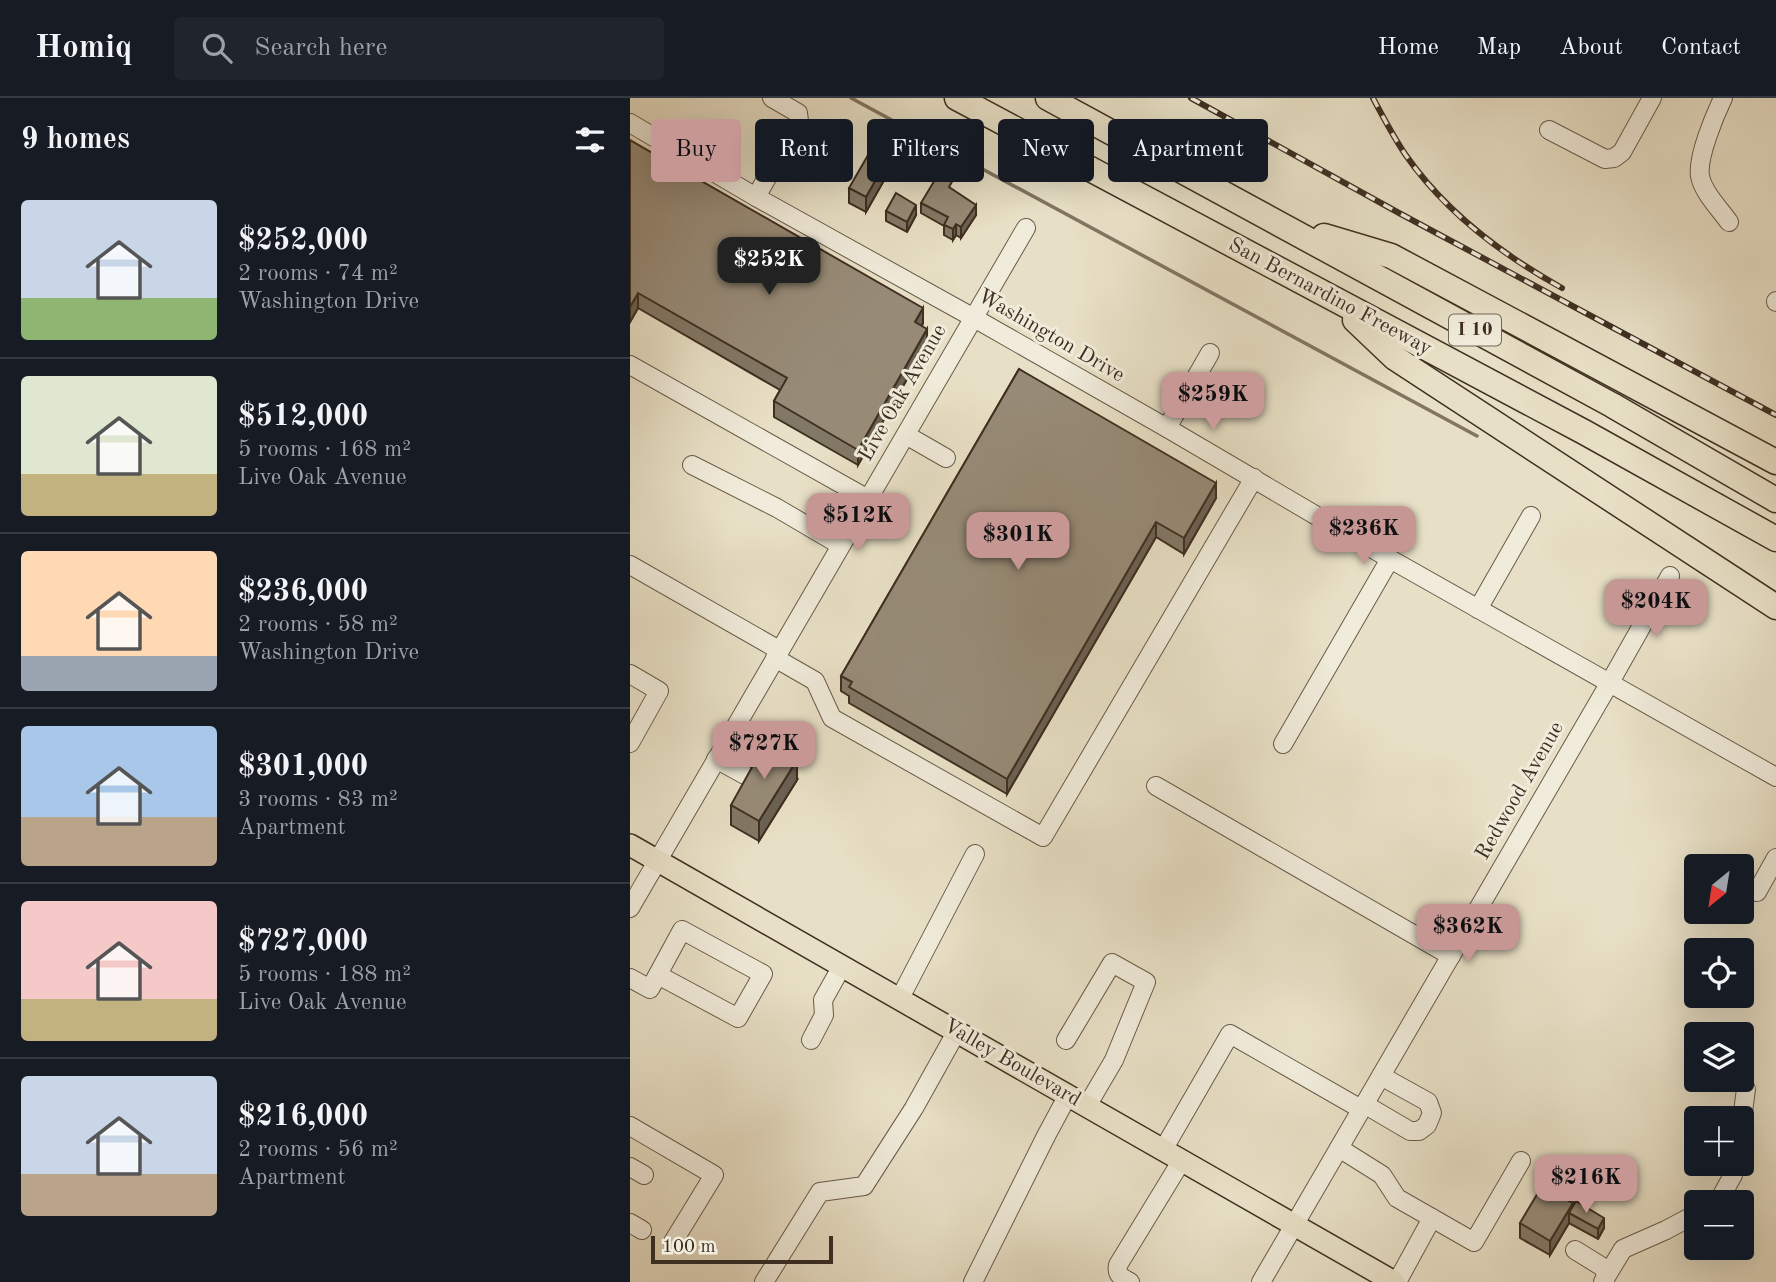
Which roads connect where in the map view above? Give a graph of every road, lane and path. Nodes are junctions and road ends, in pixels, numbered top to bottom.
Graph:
1 (772, 98) edge
2 (957, 98) edge
3 (1048, 98) edge
4 (1652, 98) edge
5 (1723, 98) edge
6 (630, 124) edge
7 (1549, 130) dead end
8 (756, 197) junction
9 (1273, 220) junction
10 (1728, 222) dead end
11 (1026, 228) dead end
12 (1332, 298) junction
13 (974, 318) junction
14 (1210, 353) dead end
15 (630, 365) edge
16 (1167, 428) junction
17 (905, 435) junction
18 (946, 458) dead end
19 (1776, 462) edge
20 (692, 465) dead end
21 (1254, 478) junction
22 (867, 499) junction
23 (1776, 500) edge
24 (1531, 516) dead end
25 (1776, 539) edge
26 (841, 545) junction
27 (1390, 559) junction
28 (630, 565) edge
29 (1670, 576) dead end
30 (1776, 607) edge
31 (1478, 609) junction
32 (777, 654) junction
33 (630, 674) edge
34 (1609, 684) junction
35 (630, 743) edge
36 (1283, 744) dead end
37 (716, 759) junction
38 (746, 775) edge
39 (1776, 777) edge
40 (1156, 786) dead end
41 (630, 845) edge
42 (975, 854) dead end
43 (1776, 858) edge
44 (657, 860) junction
45 (1757, 892) dead end
46 (630, 908) edge
47 (1451, 956) junction
48 (842, 966) junction
49 (658, 975) junction
50 (630, 978) edge
51 (900, 998) junction
52 (957, 1031) junction
53 (811, 1040) dead end
54 (1066, 1040) dead end
55 (1381, 1076) junction
56 (1078, 1101) junction
57 (1363, 1107) junction
58 (630, 1126) edge
59 (1339, 1148) junction
60 (1163, 1150) junction
61 (1182, 1160) junction
62 (1521, 1161) dead end
63 (1432, 1218) junction
64 (1684, 1220) edge
65 (1294, 1225) junction
66 (673, 1242) dead end
67 (1575, 1250) dead end
68 (1604, 1279) edge
69 (1391, 1281) edge
70 (764, 1282) edge
71 (974, 1282) edge
72 (1129, 1282) edge
73 (1261, 1282) edge

1 - 8 street
2 - 12 highway, San Bernardino Freeway / I 10
3 - 9 highway, San Bernardino Freeway / I 10
4 - 7 street
5 - 10 street
6 - 8 street, Washington Drive
8 - 13 street, Washington Drive
9 - 19 highway
9 - 23 highway, San Bernardino Freeway / I 10
11 - 13 street, Live Oak Avenue
12 - 25 highway, San Bernardino Freeway / I 10
12 - 30 highway
13 - 16 street, Washington Drive
13 - 17 street, Live Oak Avenue
14 - 16 street
15 - 22 street
16 - 21 street, Washington Drive
17 - 18 street
17 - 22 street, Live Oak Avenue
20 - 26 street
21 - 27 street, Washington Drive
21 - 32 street
22 - 26 street, Live Oak Avenue
24 - 31 street
26 - 32 street, Live Oak Avenue
27 - 31 street, Washington Drive
27 - 36 street
28 - 32 street
29 - 34 street, Redwood Avenue
31 - 34 street, Washington Drive
32 - 37 street, Live Oak Avenue
33 - 35 street
34 - 39 street, Washington Drive
34 - 47 street, Redwood Avenue
37 - 38 street
37 - 44 street, Live Oak Avenue
40 - 47 street
41 - 44 main road, Valley Boulevard
42 - 51 street
43 - 45 street
44 - 46 street, Live Oak Avenue
44 - 48 main road, Valley Boulevard
47 - 55 street, Redwood Avenue
48 - 51 main road, Valley Boulevard
48 - 53 street
49 - 49 street
49 - 50 street
51 - 52 main road, Valley Boulevard
52 - 56 main road, Valley Boulevard
52 - 70 street
54 - 56 street
55 - 57 street, Redwood Avenue
55 - 57 street
56 - 60 main road, Valley Boulevard
56 - 71 street
57 - 59 street, Redwood Avenue
57 - 60 street
58 - 66 street
59 - 63 street
59 - 65 street, Redwood Avenue
60 - 61 main road, Valley Boulevard
61 - 65 main road, Valley Boulevard
61 - 72 street
62 - 63 street
63 - 69 street
64 - 68 street
65 - 69 main road, Valley Boulevard
65 - 73 street, Redwood Avenue
67 - 68 street

